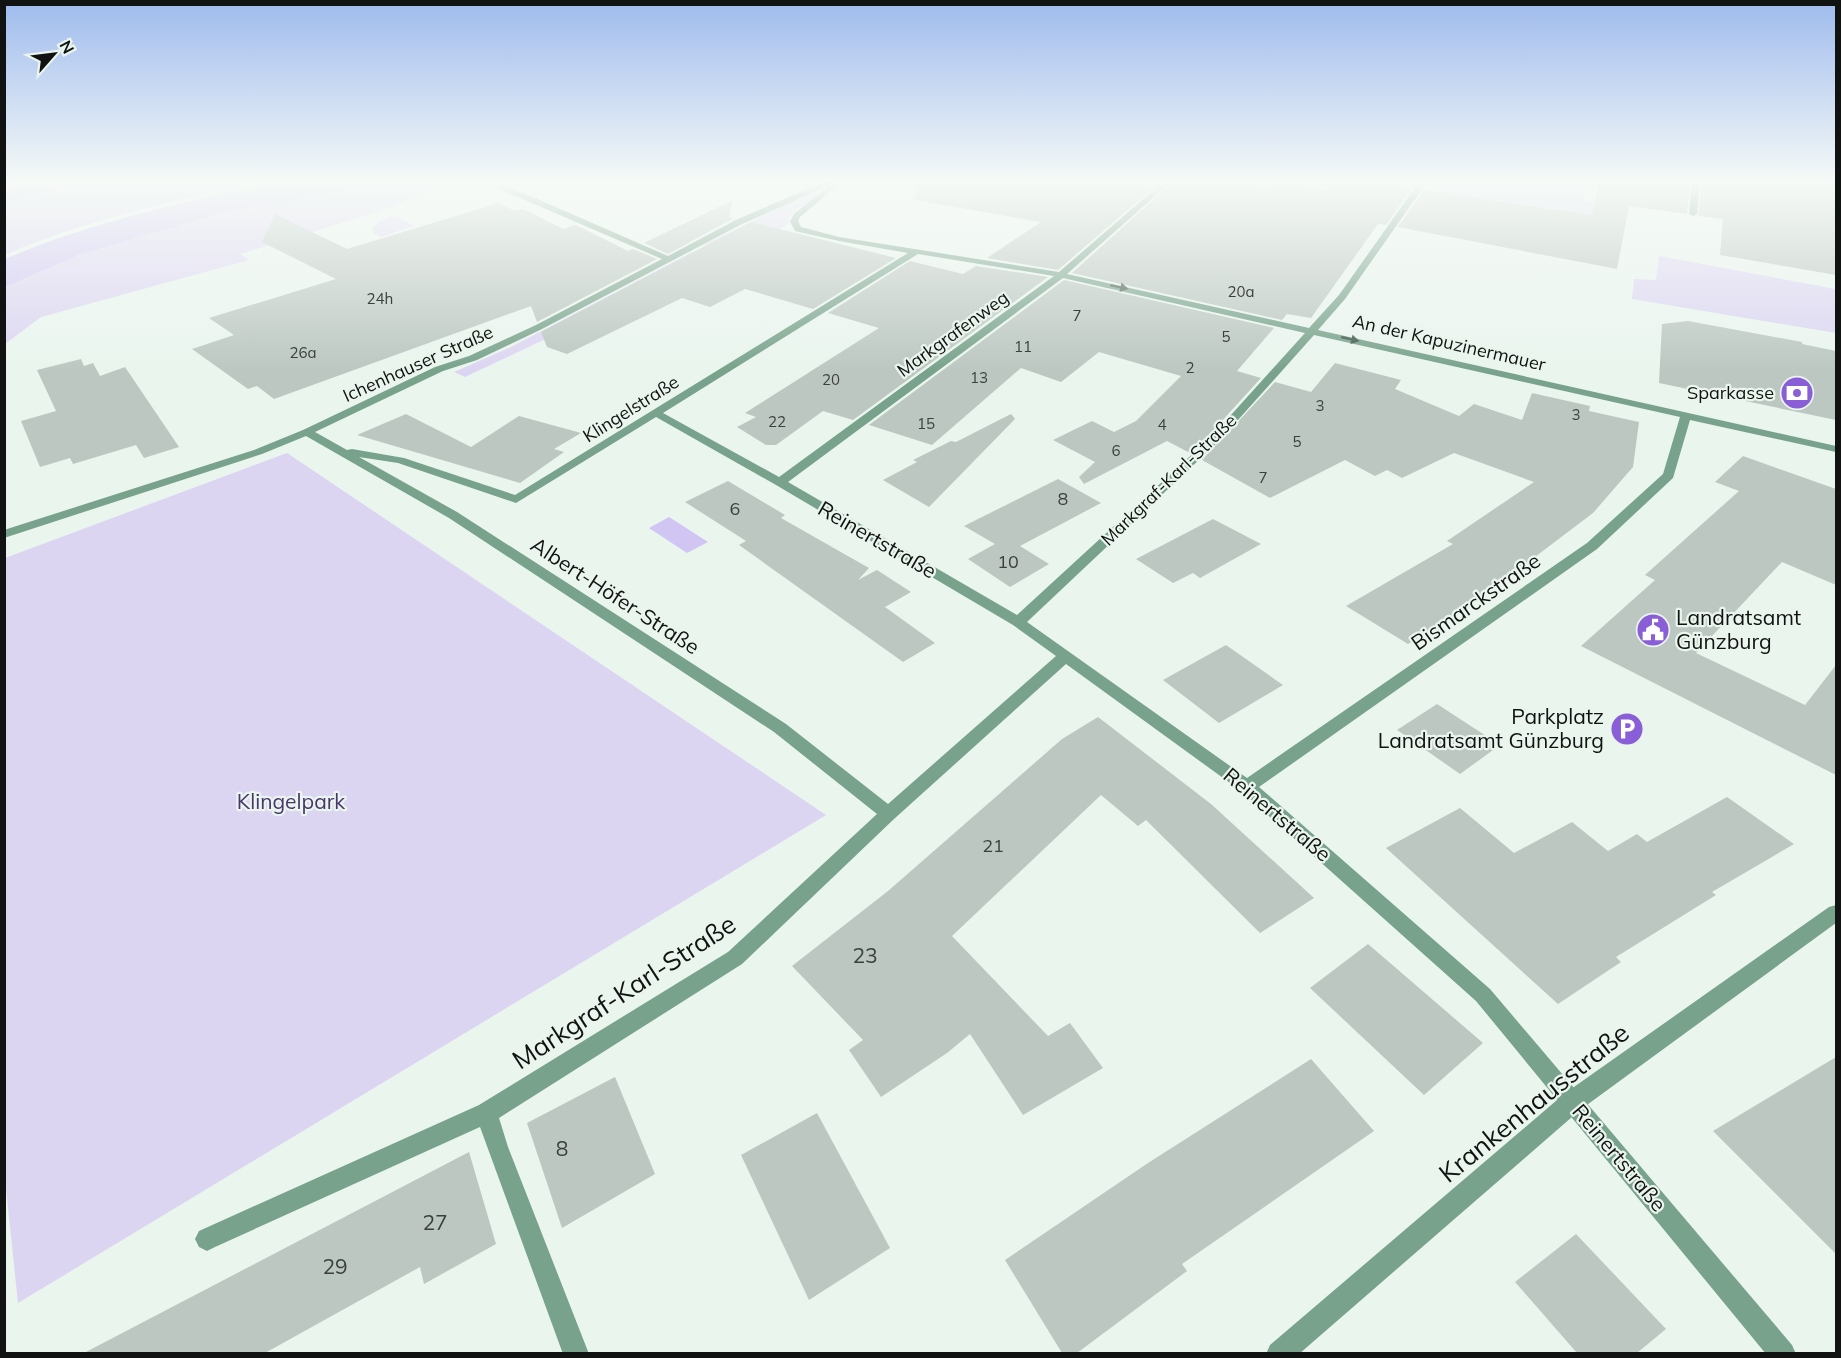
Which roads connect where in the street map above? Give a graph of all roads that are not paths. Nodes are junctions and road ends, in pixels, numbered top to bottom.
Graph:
1 (637, 245) edge
2 (694, 245) edge
3 (887, 245) edge
4 (1095, 245) edge
5 (1378, 245) edge
6 (917, 251) junction
7 (668, 259) junction
8 (1061, 275) junction
9 (1313, 330) junction
10 (656, 413) junction
11 (1686, 416) junction
12 (307, 432) junction
13 (1834, 448) edge
14 (342, 451) junction
15 (780, 482) junction
16 (4, 534) edge
17 (1018, 622) junction
18 (1066, 655) junction
19 (1247, 787) junction
20 (888, 814) junction
21 (1836, 913) edge
22 (1572, 1102) junction
23 (487, 1113) junction
24 (207, 1239) dead end
25 (576, 1353) edge
26 (1279, 1353) edge
27 (1784, 1353) edge

1 - 7 street
2 - 7 street, Ichenhauser Straße
3 - 6 street, An der Kapuzinermauer
4 - 8 street, Markgrafenweg
5 - 9 street, Markgraf-Karl-Straße
6 - 8 street, An der Kapuzinermauer
6 - 10 street, Klingelstraße
7 - 12 street, Ichenhauser Straße
8 -> 9 street, An der Kapuzinermauer
8 - 15 street, Markgrafenweg
9 -> 11 street, An der Kapuzinermauer
9 - 17 street, Markgraf-Karl-Straße
10 - 14 street, Klingelstraße
10 - 15 street, Reinertstraße
11 - 13 street, An der Kapuzinermauer
11 - 19 street, Bismarckstraße
12 - 14 street, Albert-Höfer-Straße
12 - 16 street, Ichenhauser Straße
14 - 20 street, Albert-Höfer-Straße
15 - 17 street, Reinertstraße
17 - 18 street, Reinertstraße
18 - 19 street, Reinertstraße
18 - 20 street, Markgraf-Karl-Straße
19 - 22 street, Reinertstraße
20 - 23 street, Markgraf-Karl-Straße
21 - 22 street, Krankenhausstraße
22 - 26 street, Krankenhausstraße
22 - 27 street, Reinertstraße
23 - 24 street, Markgraf-Karl-Straße
23 - 25 street

